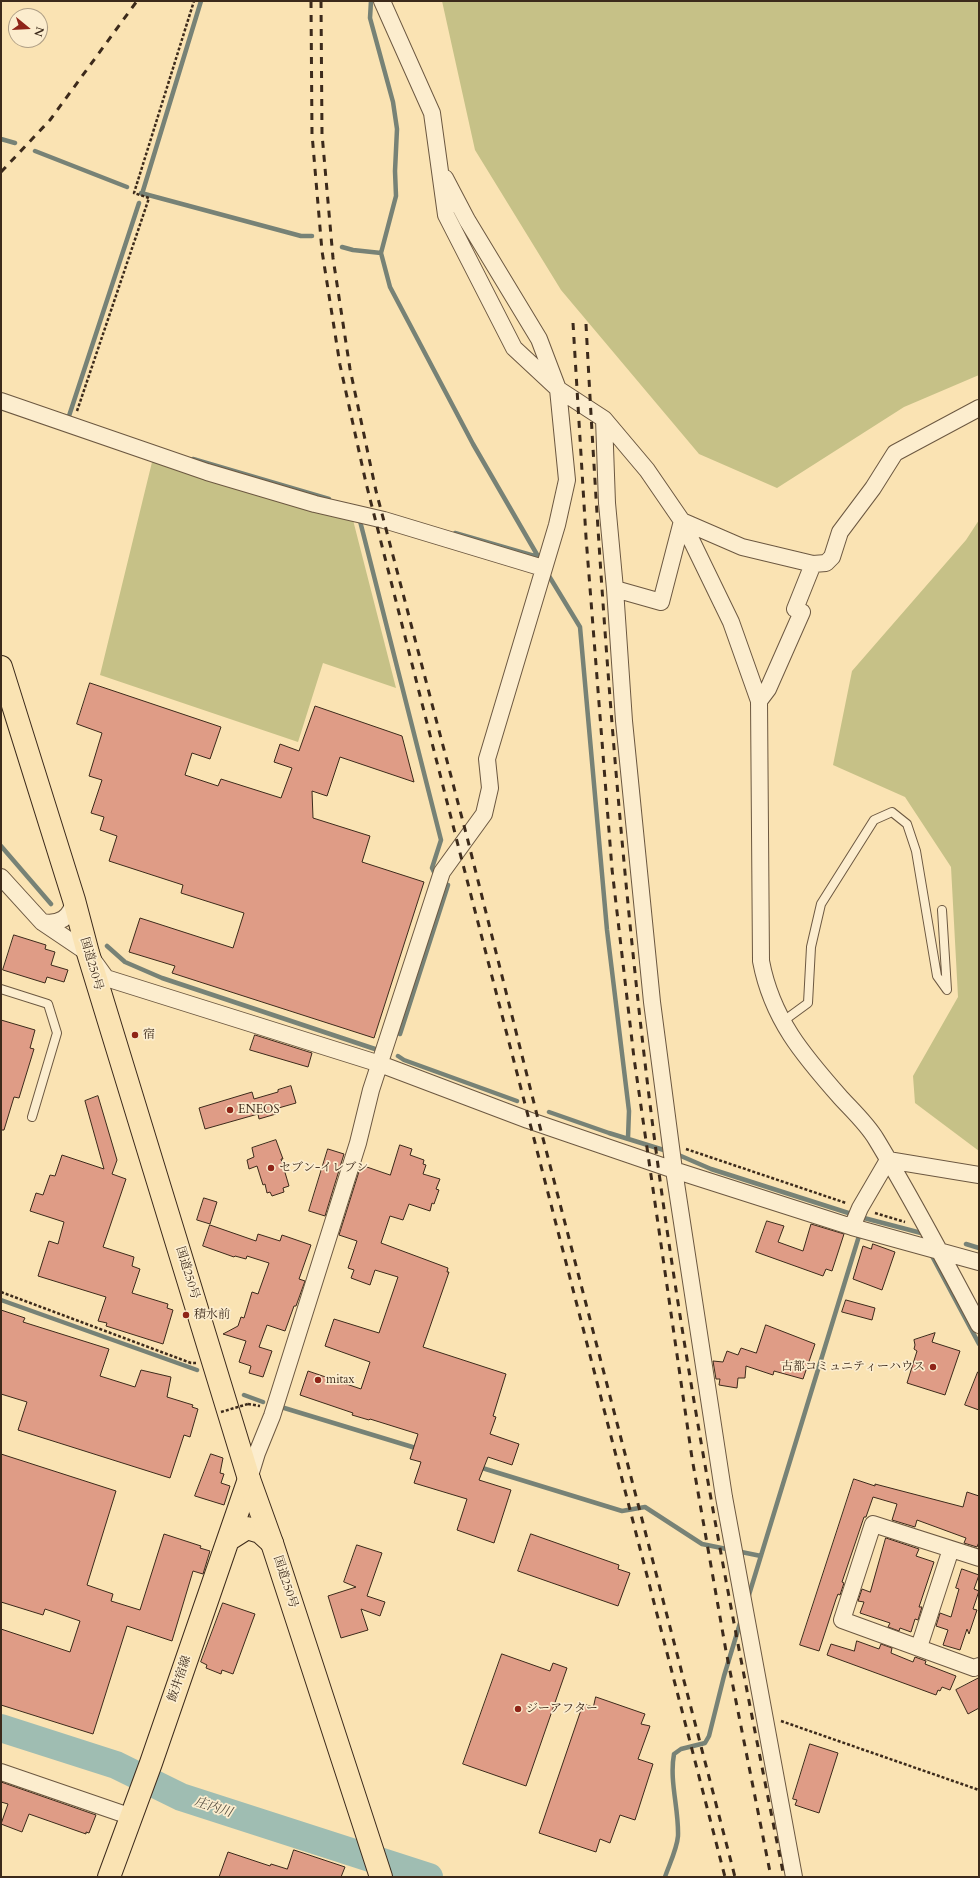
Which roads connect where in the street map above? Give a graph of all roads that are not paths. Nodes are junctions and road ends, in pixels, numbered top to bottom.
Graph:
1 (382, 1) edge
2 (440, 168) junction
3 (558, 389) junction
4 (1, 401) edge
5 (979, 408) edge
6 (604, 419) junction
7 (682, 521) junction
8 (813, 564) junction
9 (543, 568) junction
10 (620, 590) junction
11 (1, 667) edge
12 (759, 701) junction
13 (1, 877) edge
14 (74, 900) junction
15 (942, 910) dead end
16 (42, 922) junction
17 (88, 953) junction
18 (1, 989) edge
19 (782, 1022) junction
20 (380, 1064) junction
21 (32, 1118) dead end
22 (672, 1159) junction
23 (888, 1160) junction
24 (979, 1175) edge
25 (856, 1217) junction
26 (940, 1251) junction
27 (979, 1262) edge
28 (979, 1325) edge
29 (249, 1479) junction
30 (228, 1540) junction
31 (272, 1543) junction
32 (951, 1549) junction
33 (979, 1558) edge
34 (919, 1647) junction
35 (979, 1666) edge
36 (1, 1772) edge
37 (135, 1808) junction
38 (381, 1876) edge
39 (109, 1877) edge
40 (794, 1877) edge

1 - 2 street
2 - 3 street
2 - 3 street
3 - 6 street
3 - 9 street
4 - 9 street
5 - 8 street
6 - 7 street
6 - 10 street
7 - 8 street
7 - 10 street
7 - 12 street
8 - 12 street
9 - 20 street
10 - 22 street
11 - 14 main road, 国道250号
12 - 19 street
13 - 16 street
14 - 16 street
14 - 17 main road, 国道250号
15 - 19 lane
16 - 17 street
17 - 20 street
17 - 29 main road, 国道250号
18 - 21 lane
19 - 23 street
20 - 22 street
20 - 29 street
22 - 25 street
22 - 40 street
23 - 24 street
23 - 25 street
23 - 26 street
25 - 26 street
26 - 27 street
26 - 28 street
29 - 30 main road, 飯井宿線
29 - 31 main road, 国道250号
30 - 31 main road
30 - 37 main road, 飯井宿線
31 - 38 main road, 国道250号
32 - 33 street
32 - 34 street
32 - 34 street
34 - 35 street
36 - 37 street
37 - 39 main road, 飯井宿線

